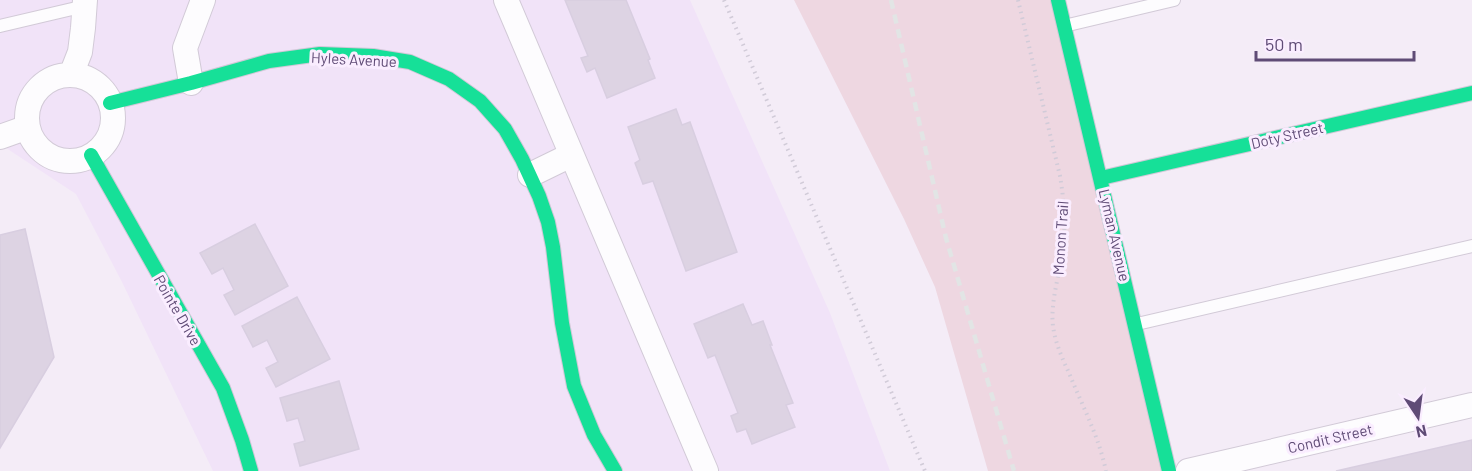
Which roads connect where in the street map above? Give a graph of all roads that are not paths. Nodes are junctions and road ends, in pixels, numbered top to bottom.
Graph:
1 (203, 0) edge
2 (506, 0) edge
3 (1058, 0) edge
4 (1174, 0) edge
5 (85, 3) edge
6 (0, 26) edge
7 (1064, 26) junction
8 (71, 75) junction
9 (191, 82) junction
10 (1472, 93) edge
11 (110, 103) junction
12 (28, 128) junction
13 (0, 136) edge
14 (91, 155) junction
15 (571, 155) junction
16 (530, 175) junction
17 (1101, 178) junction
18 (1472, 246) edge
19 (1136, 325) junction
20 (1472, 405) edge
21 (251, 471) edge
22 (615, 471) edge
23 (706, 471) edge
24 (1170, 471) edge
25 (1188, 471) edge

1 - 9 street
2 - 15 street
3 - 7 street, Lyman Avenue
4 - 7 lane
5 - 6 lane
5 - 8 street
7 - 17 street, Lyman Avenue
8 - 11 street
8 - 12 street
9 - 11 street, Hyles Avenue
9 - 16 street, Hyles Avenue
10 - 17 street, Doty Street
11 - 14 street
12 - 13 street
12 - 14 street
14 - 21 street, Pointe Drive
15 - 16 street
15 - 23 street
16 - 22 street, Hyles Avenue
17 - 19 street, Lyman Avenue
18 - 19 lane
19 - 24 street, Lyman Avenue
20 - 25 street, Condit Street

